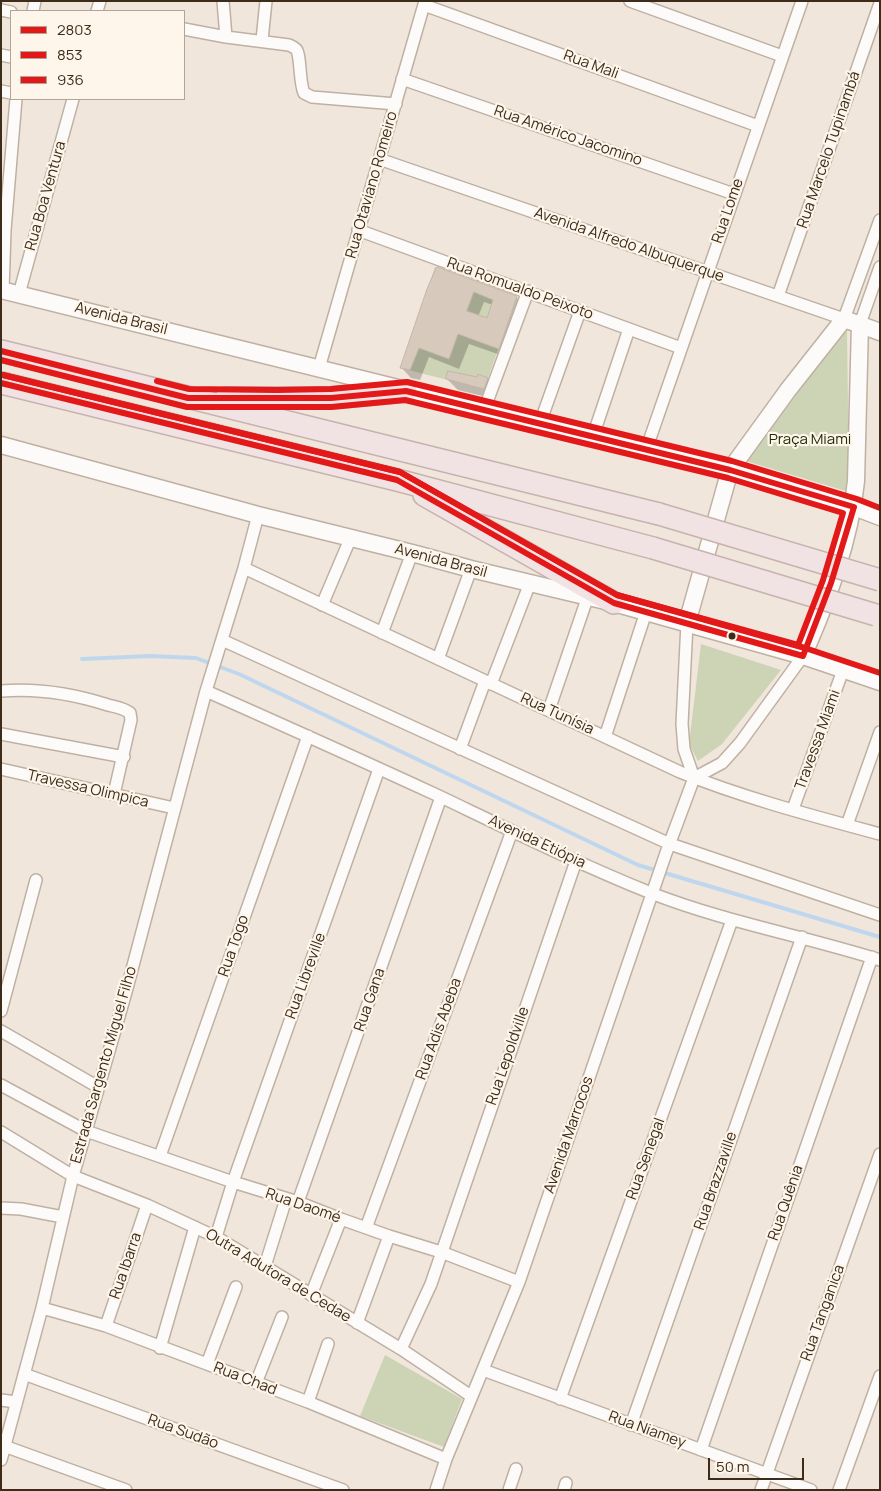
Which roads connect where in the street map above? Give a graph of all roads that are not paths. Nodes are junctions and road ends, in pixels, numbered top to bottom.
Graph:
1 (223, 1) edge
2 (266, 1) edge
3 (630, 1) edge
4 (802, 1) edge
5 (425, 3) edge
6 (880, 3) edge
7 (185, 29) edge
8 (226, 37) junction
9 (262, 40) junction
10 (782, 56) junction
11 (402, 78) junction
12 (16, 100) edge
13 (73, 100) edge
14 (396, 104) junction
15 (758, 126) junction
16 (7, 136) edge
17 (379, 159) junction
18 (734, 194) junction
19 (880, 220) edge
20 (3, 230) edge
21 (358, 230) junction
22 (880, 267) edge
23 (707, 272) junction
24 (8, 291) edge
25 (528, 292) junction
26 (778, 296) junction
27 (580, 312) junction
28 (852, 321) junction
29 (629, 329) junction
30 (880, 332) edge
31 (681, 348) junction
32 (1, 351) edge
33 (319, 368) junction
34 (1, 383) edge
35 (406, 391) junction
36 (188, 398) junction
37 (484, 410) junction
38 (540, 423) junction
39 (593, 436) junction
40 (1, 445) edge
41 (646, 450) junction
42 (730, 470) junction
43 (397, 480) junction
44 (854, 507) junction
45 (258, 516) junction
46 (880, 517) edge
47 (351, 537) junction
48 (412, 553) junction
49 (244, 568) junction
50 (471, 569) junction
51 (880, 580) edge
52 (530, 583) junction
53 (588, 596) junction
54 (614, 603) junction
55 (322, 605) junction
56 (646, 612) junction
57 (878, 616) edge
58 (687, 624) junction
59 (382, 633) junction
60 (222, 640) junction
61 (803, 656) junction
62 (438, 659) junction
63 (843, 670) junction
64 (488, 682) junction
65 (880, 682) edge
66 (1, 691) edge
67 (206, 691) junction
68 (549, 710) junction
69 (880, 732) edge
70 (1, 734) edge
71 (308, 736) junction
72 (605, 736) junction
73 (460, 749) junction
74 (124, 757) junction
75 (1, 769) edge
76 (380, 769) junction
77 (694, 778) junction
78 (114, 794) junction
79 (441, 798) junction
80 (174, 808) junction
81 (793, 810) junction
82 (847, 825) junction
83 (512, 831) junction
84 (880, 834) edge
85 (668, 849) junction
86 (576, 861) junction
87 (36, 880) dead end
88 (654, 888) junction
89 (880, 915) edge
90 (732, 920) junction
91 (802, 937) junction
92 (876, 958) edge
93 (1, 1011) edge
94 (1, 1031) edge
95 (1, 1085) edge
96 (98, 1087) junction
97 (86, 1131) junction
98 (3, 1135) edge
99 (880, 1154) edge
100 (160, 1156) junction
101 (73, 1176) junction
102 (233, 1182) junction
103 (286, 1199) junction
104 (298, 1202) junction
105 (147, 1206) junction
106 (1, 1208) edge
107 (63, 1217) junction
108 (341, 1219) junction
109 (195, 1227) junction
110 (366, 1228) junction
111 (389, 1236) junction
112 (216, 1237) junction
113 (441, 1252) junction
114 (265, 1266) junction
115 (519, 1282) junction
116 (236, 1287) dead end
117 (311, 1295) junction
118 (42, 1308) junction
119 (282, 1317) dead end
120 (357, 1323) junction
121 (106, 1326) junction
122 (328, 1344) dead end
123 (160, 1348) junction
124 (401, 1350) junction
125 (207, 1364) junction
126 (483, 1370) junction
127 (24, 1374) junction
128 (880, 1376) edge
129 (256, 1383) junction
130 (471, 1396) junction
131 (560, 1399) junction
132 (1, 1400) edge
133 (16, 1402) junction
134 (308, 1402) junction
135 (631, 1425) junction
136 (4, 1446) junction
137 (701, 1450) junction
138 (446, 1459) junction
139 (1, 1460) edge
140 (516, 1469) dead end
141 (766, 1473) junction
142 (126, 1490) edge
143 (343, 1490) edge
144 (436, 1490) edge
145 (509, 1490) edge
146 (761, 1490) edge
147 (811, 1490) edge
148 (839, 1490) edge

1 - 8 street
2 - 9 street
3 - 10 street
4 - 10 street, Rua Lome
5 - 11 street, Rua Otaviano Romeiro
5 - 15 street, Rua Mali
6 - 26 street, Rua Marcelo Tupinambá
7 - 8 street
8 - 9 street
9 - 14 street
10 - 15 street, Rua Lome
11 - 14 street, Rua Otaviano Romeiro
11 - 18 street, Rua Américo Jacomino
12 - 16 street
13 - 24 street, Rua Boa Ventura
14 - 17 street, Rua Otaviano Romeiro
15 - 18 street, Rua Lome
16 - 20 street
17 - 21 street, Rua Otaviano Romeiro
17 - 23 street, Avenida Alfredo Albuquerque
18 - 23 street, Rua Lome
19 - 28 street
20 - 24 street
21 - 25 street, Rua Romualdo Peixoto
21 - 33 street, Rua Otaviano Romeiro
22 - 28 street
23 - 26 street, Avenida Alfredo Albuquerque
23 - 31 street, Rua Lome
24 - 33 street, Avenida Brasil
25 - 27 street, Rua Romualdo Peixoto
25 - 37 street
26 - 28 street, Avenida Alfredo Albuquerque
27 - 29 street, Rua Romualdo Peixoto
27 - 38 street
28 - 30 street, Avenida Alfredo Albuquerque
28 - 42 street
28 - 44 street
29 - 31 street, Rua Romualdo Peixoto
29 - 39 street
31 - 41 street, Rua Lome
32 - 36 highway
33 - 35 street, Avenida Brasil
34 - 43 highway
35 - 36 highway
35 - 37 street, Avenida Brasil
36 - 51 highway, bridge
37 - 38 street, Avenida Brasil
38 - 39 street, Avenida Brasil
39 - 41 street, Avenida Brasil
40 - 45 street, Avenida Brasil
41 - 42 street, Avenida Brasil
42 - 44 street, Avenida Brasil
42 - 58 street
43 - 54 highway
43 - 57 highway, bridge
44 - 46 street, Avenida Brasil
44 - 61 street
45 - 47 street, Avenida Brasil
45 - 49 street
47 - 48 street, Avenida Brasil
47 - 55 street
48 - 50 street, Avenida Brasil
48 - 59 street
49 - 55 street, Rua Tunísia
49 - 60 street
50 - 52 street, Avenida Brasil
50 - 62 street
52 - 53 street, Avenida Brasil
52 - 64 street
53 - 54 street, Avenida Brasil
53 - 68 street
54 - 56 street, Avenida Brasil
55 - 59 street, Rua Tunísia
56 - 58 street, Avenida Brasil
56 - 72 street
58 - 61 street, Avenida Brasil
58 - 77 street
59 - 62 street, Rua Tunísia
60 - 67 street, Estrada Sargento Miguel Filho
60 - 73 street
61 - 63 street, Avenida Brasil
61 - 77 street
62 - 64 street, Rua Tunísia
63 - 65 street, Avenida Brasil
63 - 81 street, Travessa Miami
64 - 68 street, Rua Tunísia
64 - 73 street
66 - 74 street
67 - 71 street, Avenida Etiópia
67 - 80 street, Estrada Sargento Miguel Filho
68 - 72 street, Rua Tunísia
69 - 82 street
70 - 74 street
71 - 76 street, Avenida Etiópia
71 - 100 street, Rua Togo
72 - 77 street, Rua Tunísia
73 - 85 street
74 - 78 street
75 - 78 street, Travessa Olimpica
76 - 79 street, Avenida Etiópia
76 - 102 street, Rua Libreville
77 - 81 street, Rua Tunísia
77 - 85 street, Avenida Marrocos
78 - 80 street, Travessa Olimpica
79 - 83 street, Avenida Etiópia
79 - 104 street, Rua Gana
80 - 96 street, Estrada Sargento Miguel Filho
81 - 82 street, Rua Tunísia
82 - 84 street, Rua Tunísia
83 - 86 street, Avenida Etiópia
83 - 110 street, Rua Adis Abeba
85 - 88 street, Avenida Marrocos
85 - 89 street
86 - 88 street, Avenida Etiópia
86 - 113 street, Rua Lepoldville
87 - 93 street
88 - 90 street, Avenida Etiópia
88 - 115 street, Avenida Marrocos
90 - 91 street, Avenida Etiópia
90 - 131 street, Rua Senegal
91 - 92 street, Avenida Etiópia
91 - 135 street, Rua Brazzaville
92 - 137 street, Rua Quênia
94 - 96 street
95 - 97 street, Rua Daomé
96 - 97 street, Estrada Sargento Miguel Filho
97 - 100 street, Rua Daomé
97 - 101 street, Estrada Sargento Miguel Filho
98 - 101 street, Outra Adutora de Cedae
99 - 141 street, Rua Tanganica
100 - 102 street, Rua Daomé
101 - 105 street, Outra Adutora de Cedae
101 - 107 street, Estrada Sargento Miguel Filho
102 - 103 street, Rua Daomé
102 - 112 street, Rua Libreville
103 - 104 street, Rua Daomé
103 - 114 street
104 - 108 street, Rua Daomé
105 - 109 street, Outra Adutora de Cedae
105 - 121 street, Rua Ibarra
106 - 107 street
107 - 118 street, Estrada Sargento Miguel Filho
108 - 110 street, Rua Daomé
108 - 117 street
109 - 112 street, Outra Adutora de Cedae
109 - 123 street
110 - 111 street, Rua Daomé
111 - 113 street, Rua Daomé
111 - 120 street
112 - 114 street, Outra Adutora de Cedae
113 - 115 street, Rua Daomé
113 - 124 street, Rua Lepoldville
114 - 117 street, Outra Adutora de Cedae
115 - 126 street, Avenida Marrocos
116 - 125 street
117 - 120 street, Outra Adutora de Cedae
118 - 121 street, Rua Chad
118 - 127 street, Estrada Sargento Miguel Filho
119 - 129 street
120 - 124 street, Outra Adutora de Cedae
121 - 123 street, Rua Chad
122 - 134 street
123 - 125 street, Rua Chad
124 - 130 street, Outra Adutora de Cedae
125 - 129 street, Rua Chad
126 - 130 street, Avenida Marrocos
126 - 131 street, Rua Niamey
127 - 133 street, Estrada Sargento Miguel Filho
127 - 143 street, Rua Sudão
128 - 148 street
129 - 134 street, Rua Chad
130 - 138 street, Avenida Marrocos
131 - 135 street, Rua Niamey
132 - 133 street
133 - 136 street, Estrada Sargento Miguel Filho
134 - 138 street, Rua Chad
135 - 137 street, Rua Niamey
136 - 139 street, Estrada Sargento Miguel Filho
136 - 142 street
137 - 141 street, Rua Niamey
138 - 144 street, Avenida Marrocos
140 - 145 street
141 - 146 street, Rua Tanganica
141 - 147 street, Rua Niamey

